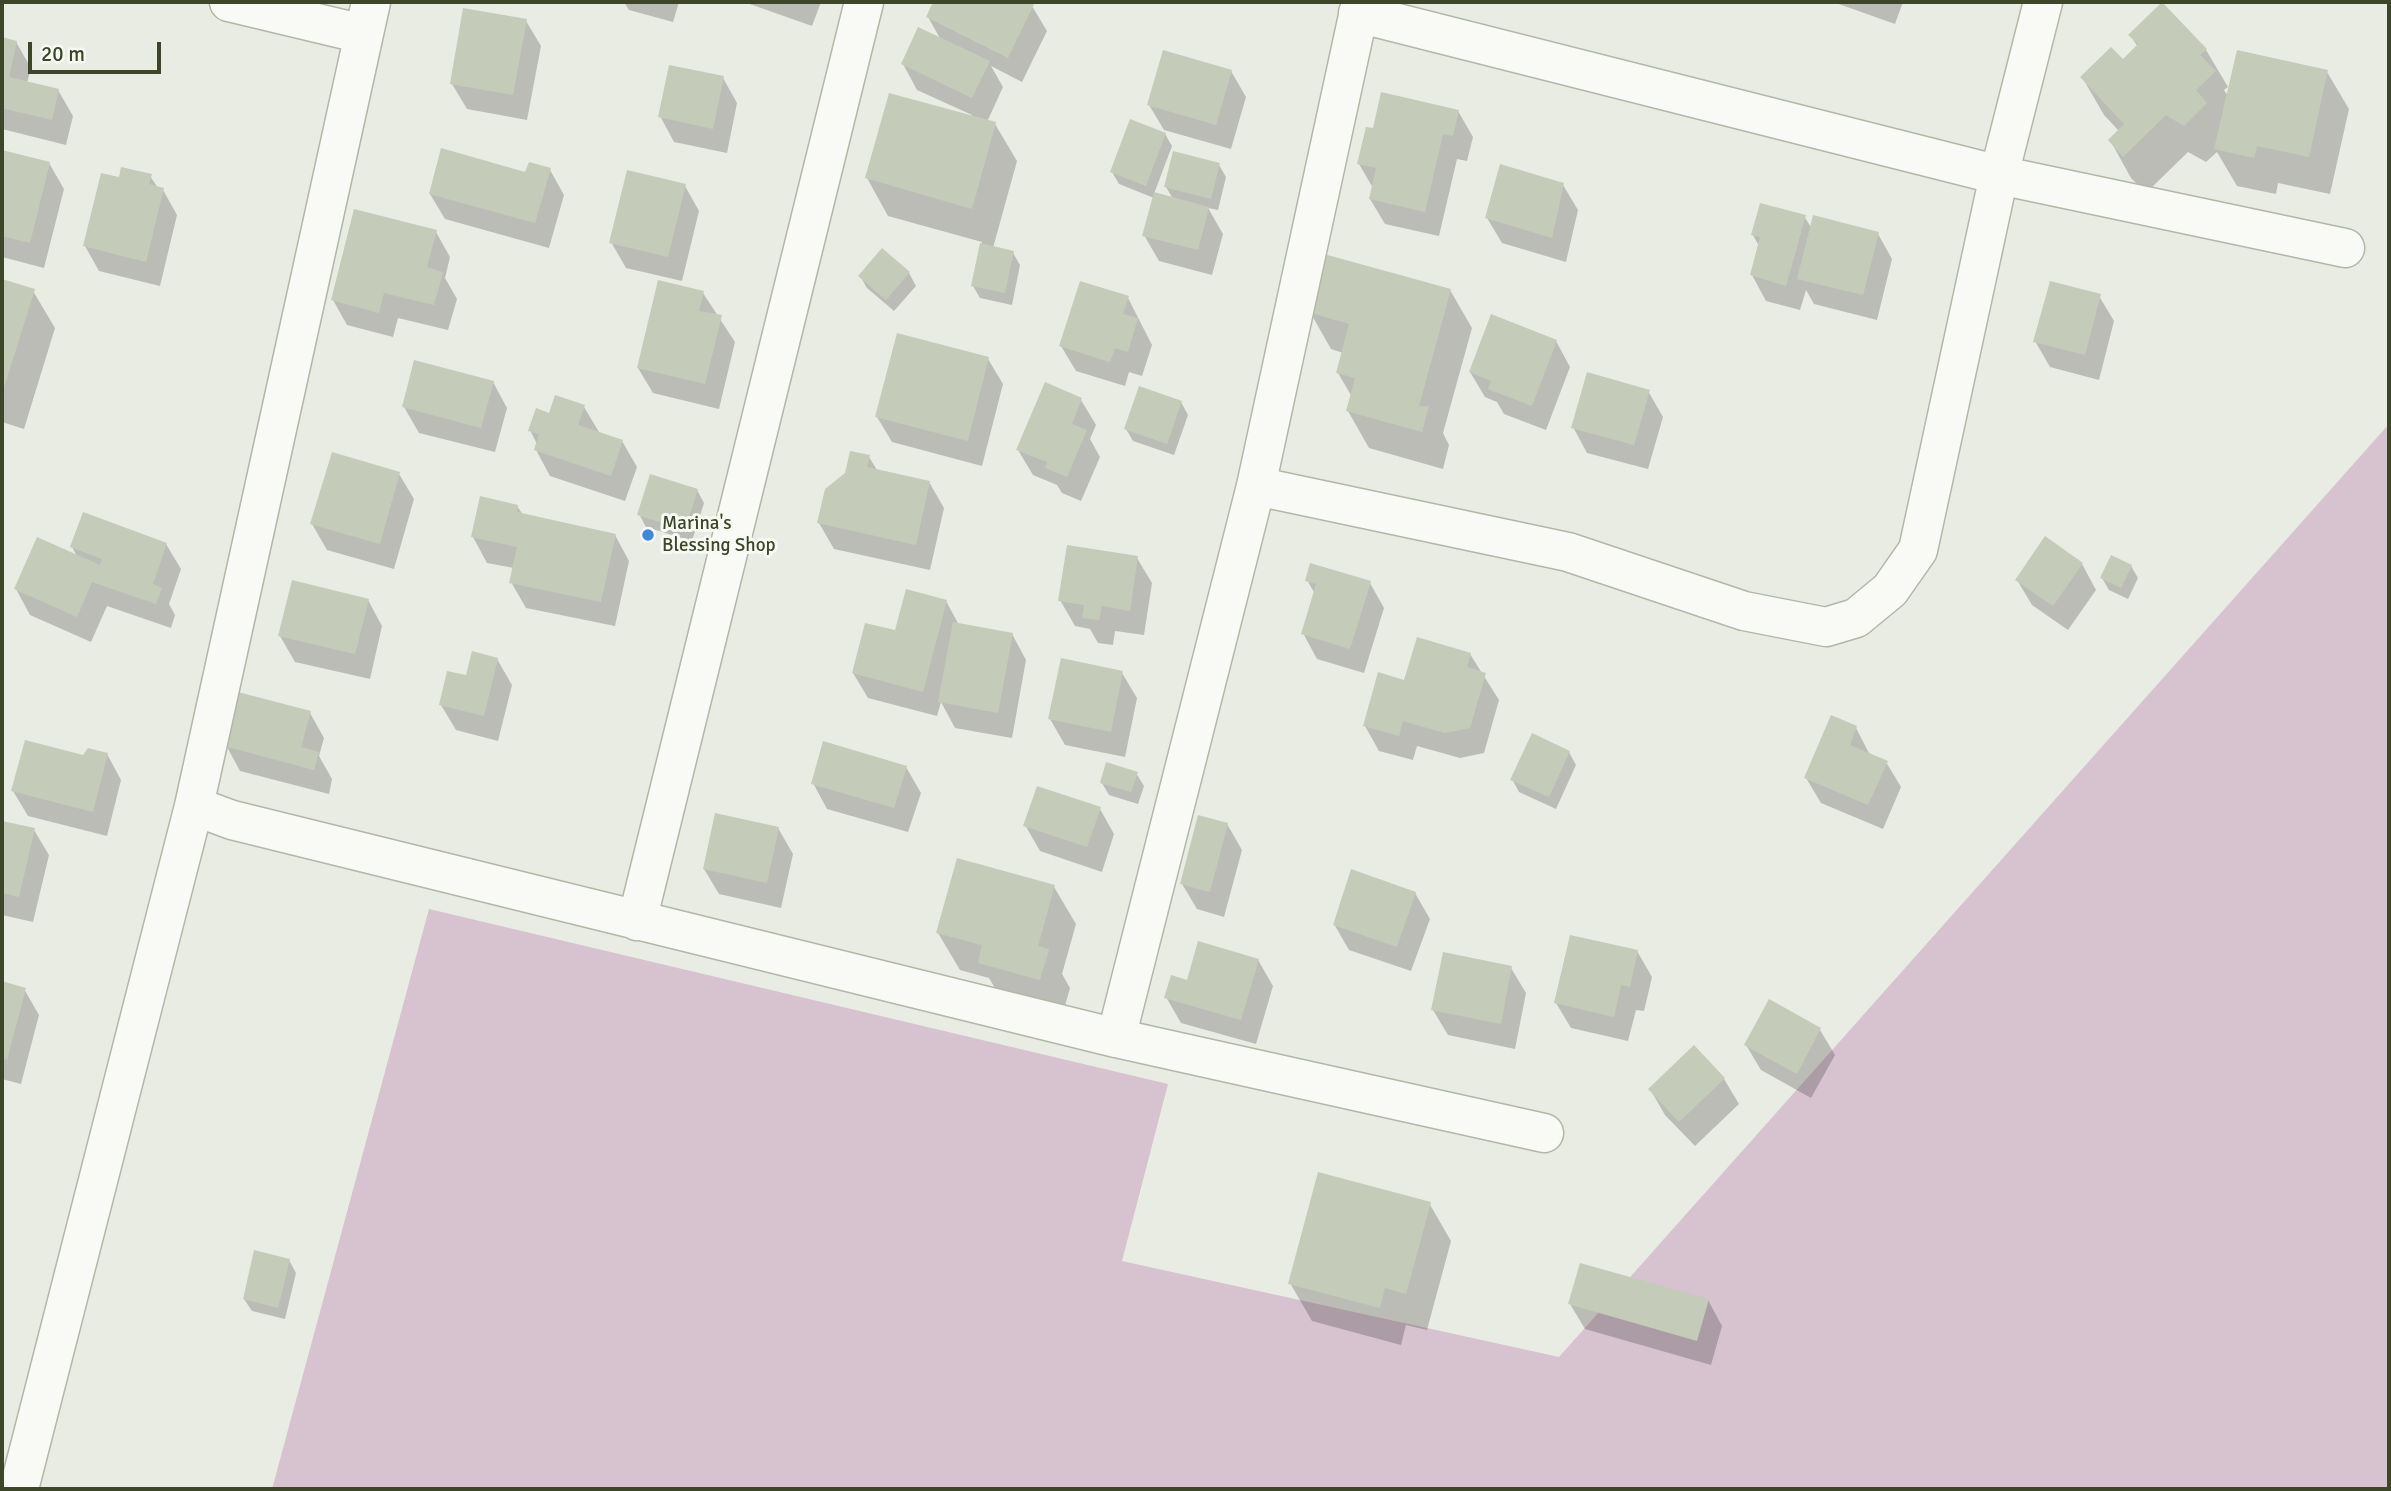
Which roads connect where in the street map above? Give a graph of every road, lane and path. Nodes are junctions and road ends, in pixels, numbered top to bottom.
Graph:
1 (229, 2) edge
2 (864, 2) edge
3 (2043, 2) edge
4 (1360, 7) edge
5 (367, 18) edge
6 (1999, 175) junction
7 (2345, 248) dead end
8 (1256, 486) junction
9 (194, 806) junction
10 (637, 921) junction
11 (1116, 1038) junction
12 (1544, 1133) dead end
13 (19, 1489) edge

1 - 5 street
2 - 10 street
3 - 6 street
4 - 6 street
4 - 8 street
5 - 9 street
6 - 7 street
6 - 8 street
8 - 11 street
9 - 10 street
9 - 13 street
10 - 11 street
11 - 12 street

